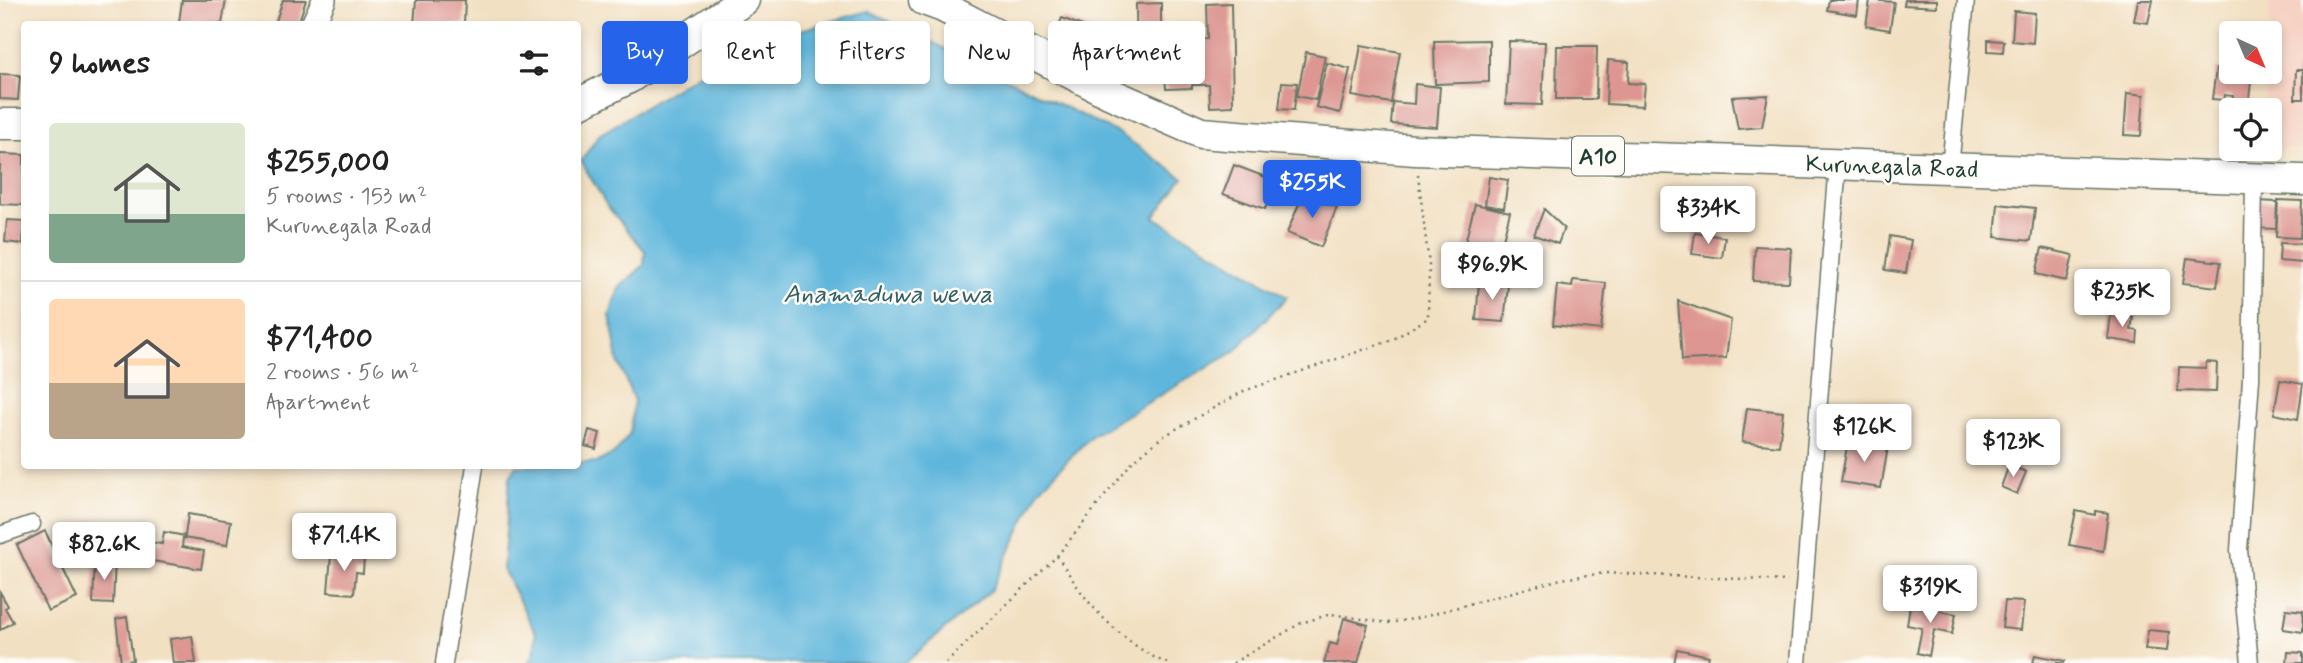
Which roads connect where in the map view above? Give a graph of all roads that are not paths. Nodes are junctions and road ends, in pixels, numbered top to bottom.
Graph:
1 (324, 0) edge
2 (744, 0) edge
3 (924, 0) edge
4 (1966, 0) edge
5 (314, 21) edge
6 (581, 102) edge
7 (0, 124) edge
8 (21, 124) edge
9 (1838, 164) junction
10 (1950, 168) junction
11 (2254, 180) junction
12 (2303, 180) edge
13 (475, 469) edge
14 (32, 524) dead end
15 (0, 535) edge
16 (444, 663) edge
17 (1798, 663) edge
18 (2250, 663) edge

1 - 5 street
2 - 6 highway
3 - 9 highway, Kurunegala Road / A10
4 - 10 street
7 - 8 highway
9 - 10 highway, Kurunegala Road / A10
9 - 17 street
10 - 11 highway, Kurunegala Road / A10
11 - 12 highway, Kurunegala Road / A10
11 - 18 street
13 - 16 street
14 - 15 street

